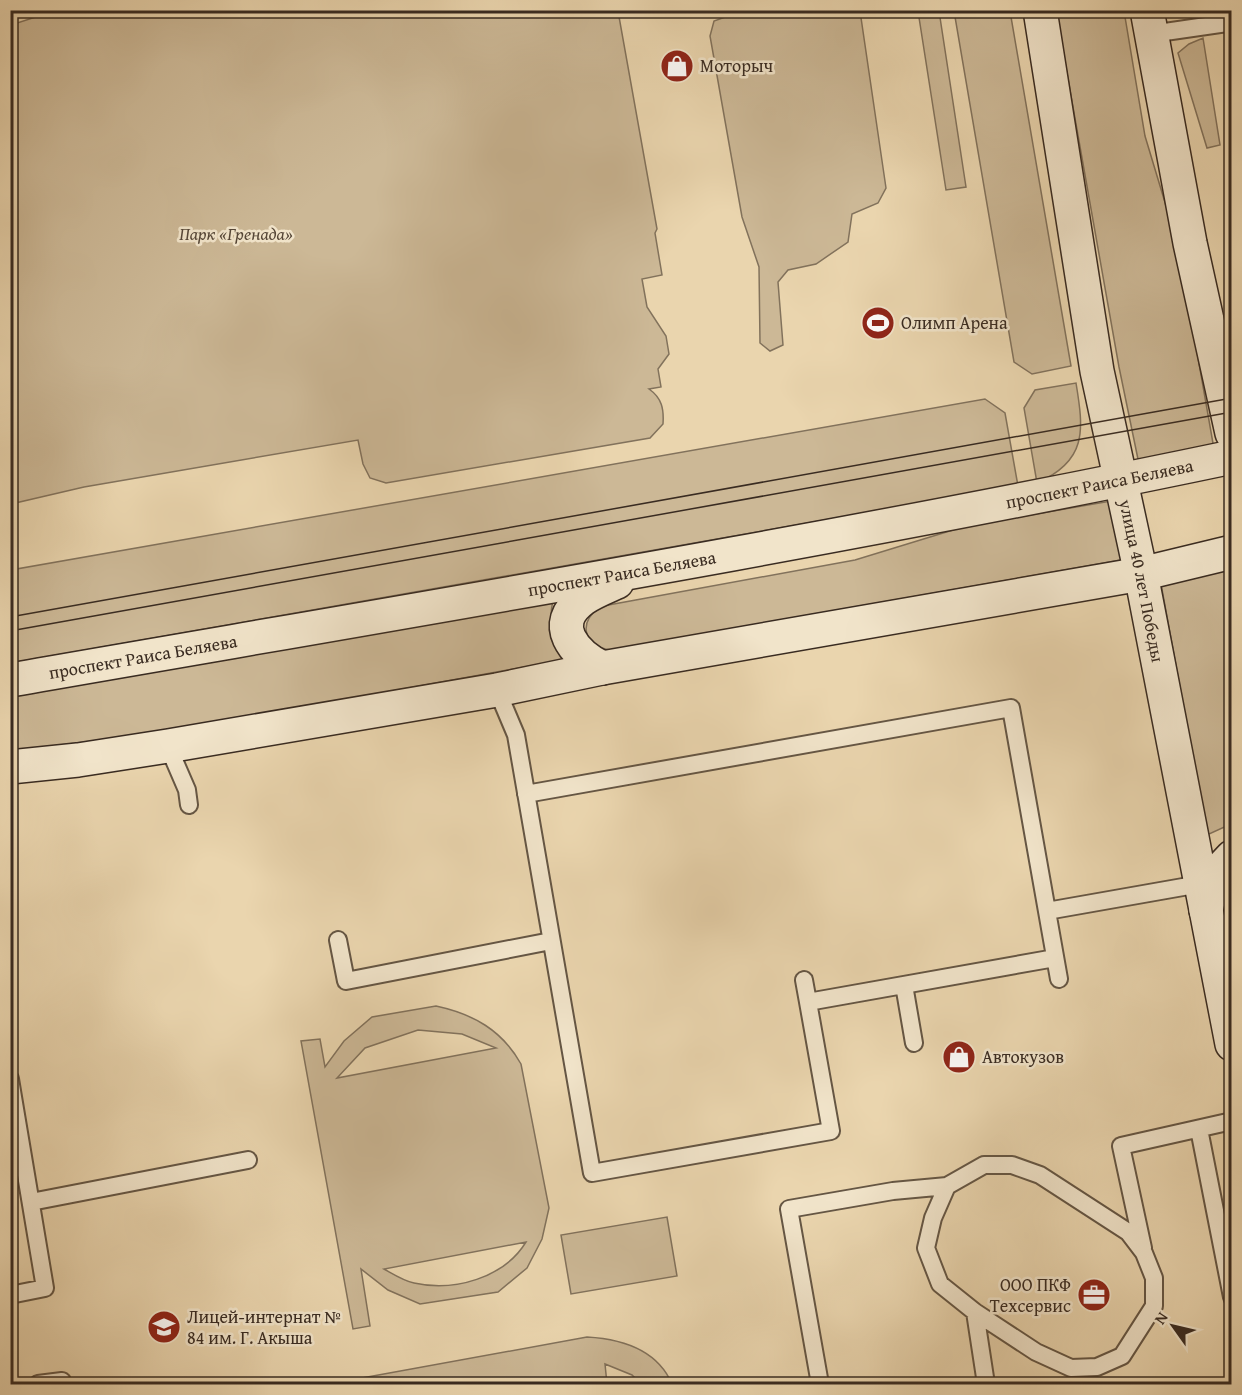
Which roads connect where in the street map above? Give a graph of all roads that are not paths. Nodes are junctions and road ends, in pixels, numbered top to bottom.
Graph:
1 (1040, 10) edge
2 (1149, 22) edge
3 (1227, 23) dead end
4 (1232, 433) edge
5 (1232, 457) edge
6 (1120, 480) junction
7 (1232, 552) edge
8 (646, 569) junction
9 (1141, 574) junction
10 (602, 668) junction
11 (10, 680) edge
12 (497, 690) junction
13 (168, 746) junction
14 (10, 767) edge
15 (526, 794) junction
16 (189, 805) dead end
17 (1232, 857) edge
18 (1203, 899) junction
19 (1047, 911) junction
20 (338, 940) dead end
21 (551, 941) junction
22 (1055, 958) junction
23 (1059, 979) dead end
24 (804, 980) dead end
25 (904, 985) junction
26 (808, 1002) junction
27 (914, 1043) dead end
28 (1232, 1044) edge
29 (10, 1079) edge
30 (1232, 1121) edge
31 (1199, 1129) junction
32 (248, 1160) dead end
33 (947, 1186) junction
34 (31, 1202) junction
35 (1144, 1253) junction
36 (10, 1295) edge
37 (1232, 1297) edge
38 (975, 1312) junction
39 (38, 1384) edge
40 (63, 1384) edge
41 (820, 1384) edge
42 (986, 1384) edge

1 - 6 street, улица 40 лет Победы
2 - 3 lane
2 - 4 street
5 - 6 street, проспект Раиса Беляева
6 - 8 street, проспект Раиса Беляева
6 - 9 street, улица 40 лет Победы
7 - 9 street
8 - 10 street
8 - 11 street, проспект Раиса Беляева
9 - 10 street
9 - 18 street, улица 40 лет Победы
10 - 12 street
12 - 13 street
12 - 15 lane
13 - 14 street
13 - 16 lane
15 - 19 lane
15 - 21 lane
17 - 18 street
18 - 19 lane
18 - 28 street, улица 40 лет Победы
19 - 22 lane
20 - 21 lane
21 - 26 lane
22 - 23 lane
22 - 25 lane
24 - 26 lane
25 - 26 lane
25 - 27 lane
29 - 34 lane
30 - 31 lane
31 - 35 lane
31 - 37 lane
32 - 34 lane
33 - 35 lane
33 - 38 lane
33 - 41 lane
34 - 36 lane
35 - 38 lane
38 - 42 lane
39 - 40 lane

